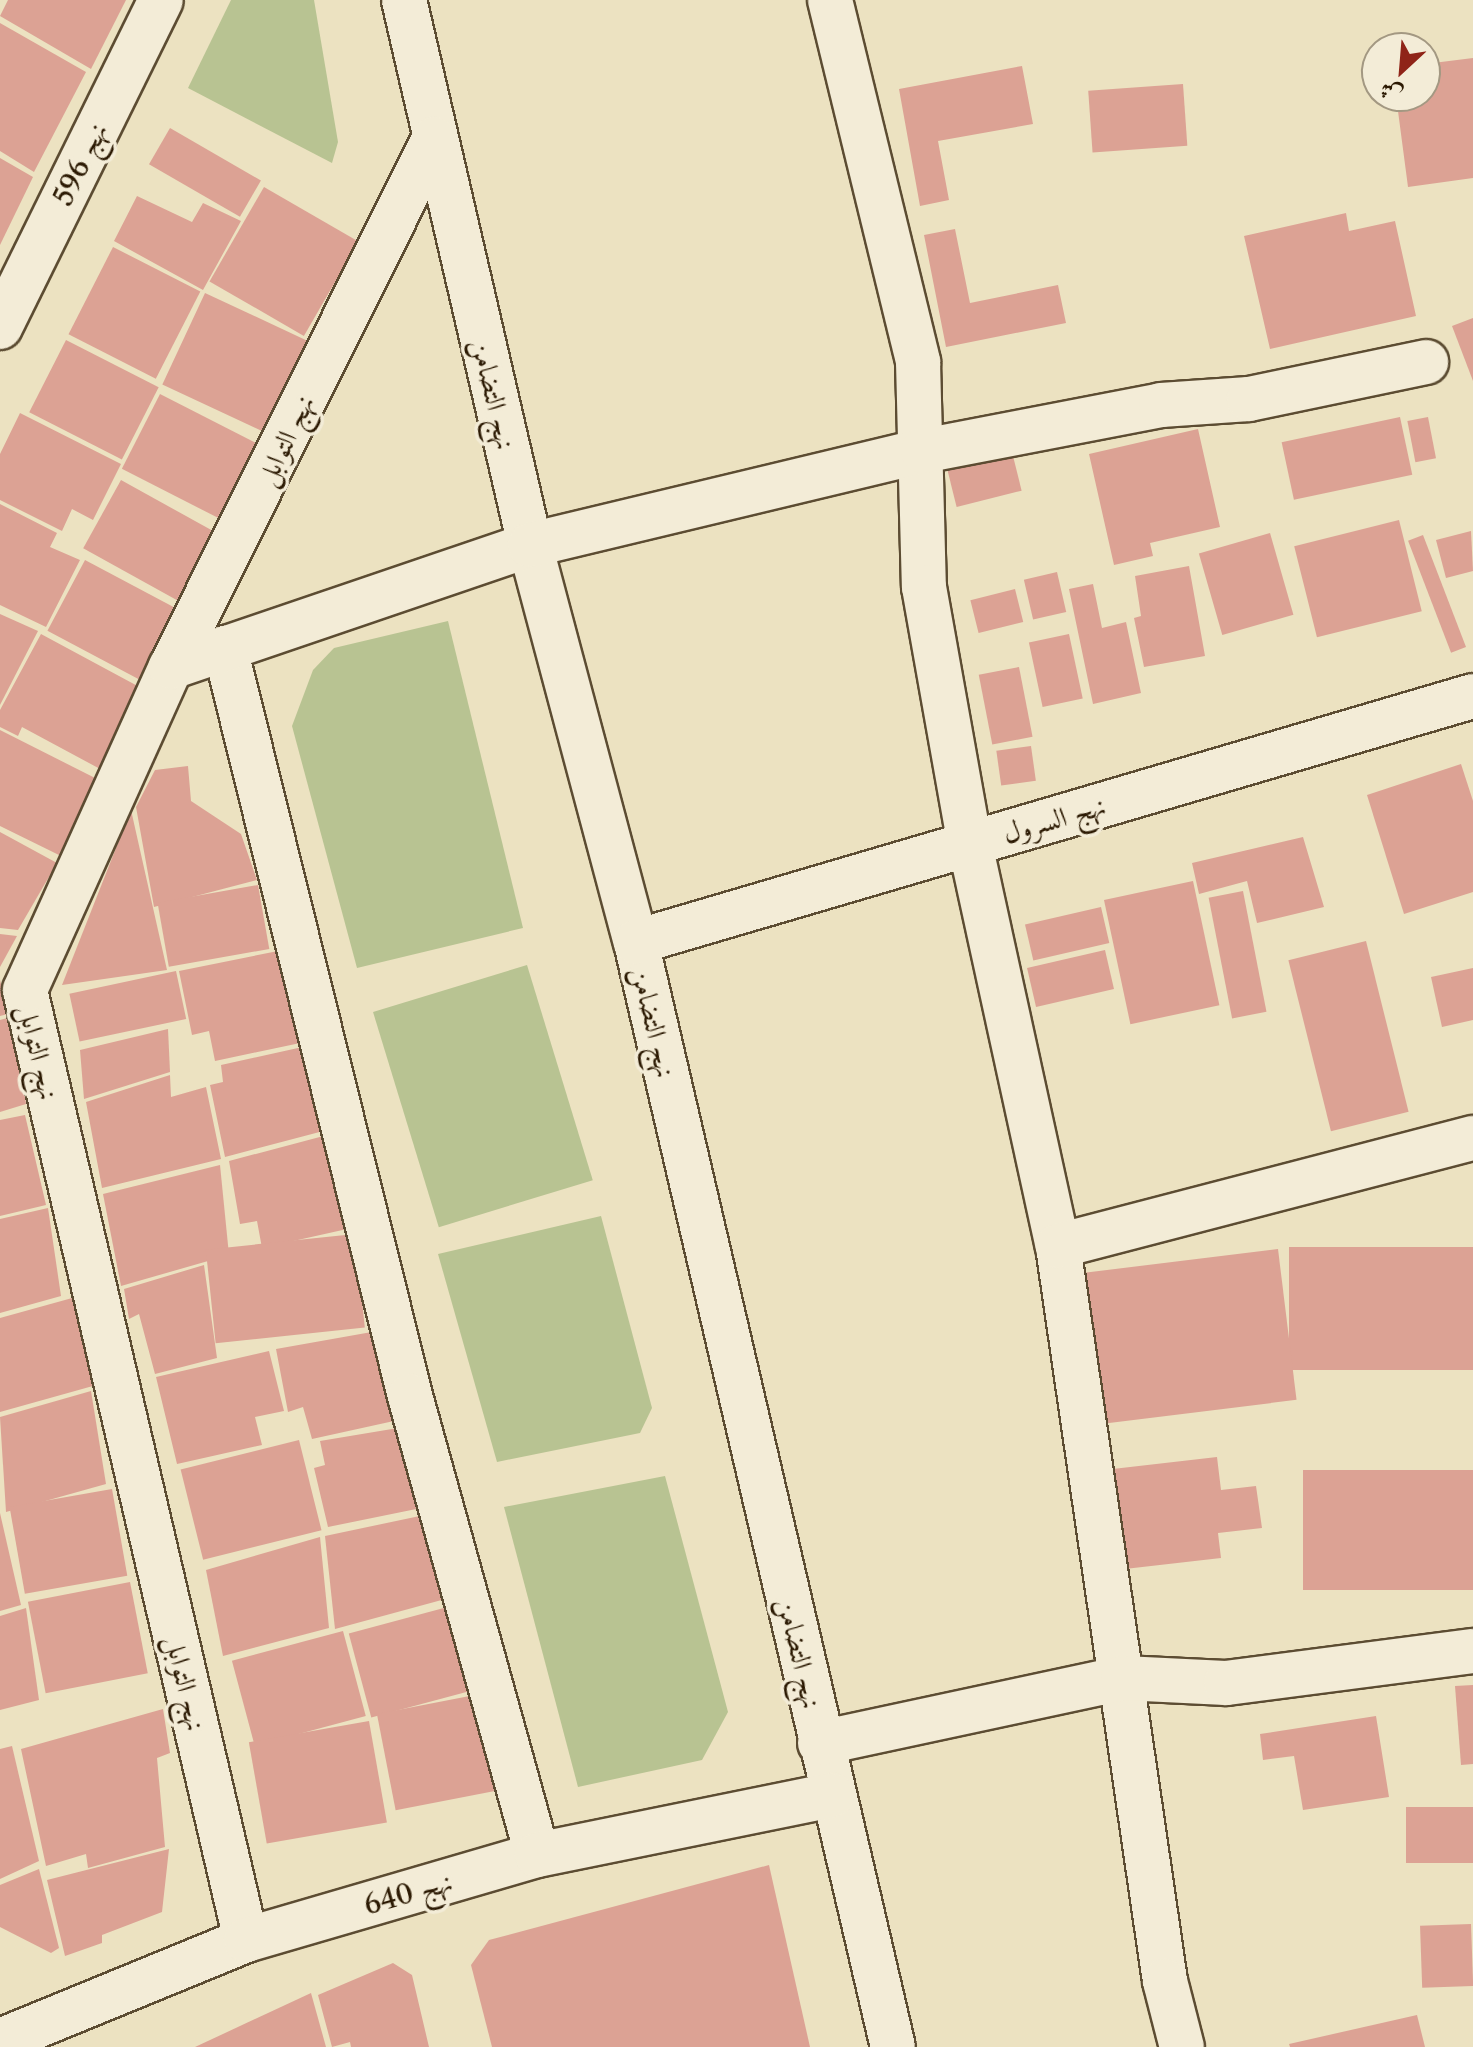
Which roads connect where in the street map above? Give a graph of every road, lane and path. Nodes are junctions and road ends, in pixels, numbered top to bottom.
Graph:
1 (161, 0) edge
2 (404, 0) edge
3 (830, 0) edge
4 (434, 139) junction
5 (0, 327) edge
6 (1426, 362) dead end
7 (923, 451) junction
8 (530, 545) junction
9 (225, 648) junction
10 (171, 667) junction
11 (1473, 696) edge
12 (970, 844) junction
13 (636, 942) junction
14 (1473, 1138) edge
15 (1058, 1246) junction
16 (1473, 1651) edge
17 (1123, 1678) junction
18 (820, 1743) junction
19 (832, 1795) junction
20 (537, 1855) junction
21 (246, 1940) junction
22 (0, 2041) edge
23 (893, 2047) edge
24 (1182, 2047) edge

1 - 5 street, نهج 596
2 - 4 street, نهج التضامن
3 - 7 street
4 - 8 street, نهج التضامن
4 - 10 street, نهج التوابل
6 - 7 street
7 - 8 street
7 - 12 street
8 - 9 street
8 - 13 street, نهج التضامن
9 - 10 street
9 - 20 street
10 - 21 street, نهج التوابل
11 - 12 street, نهج السرول
12 - 13 street, نهج السرول
12 - 15 street
13 - 18 street, نهج التضامن
14 - 15 street
15 - 17 street
16 - 17 street
17 - 18 street
17 - 24 street
18 - 19 street, نهج التضامن
19 - 20 street, نهج 640
19 - 23 street, نهج التضامن
20 - 21 street, نهج 640
21 - 22 street, نهج 640

